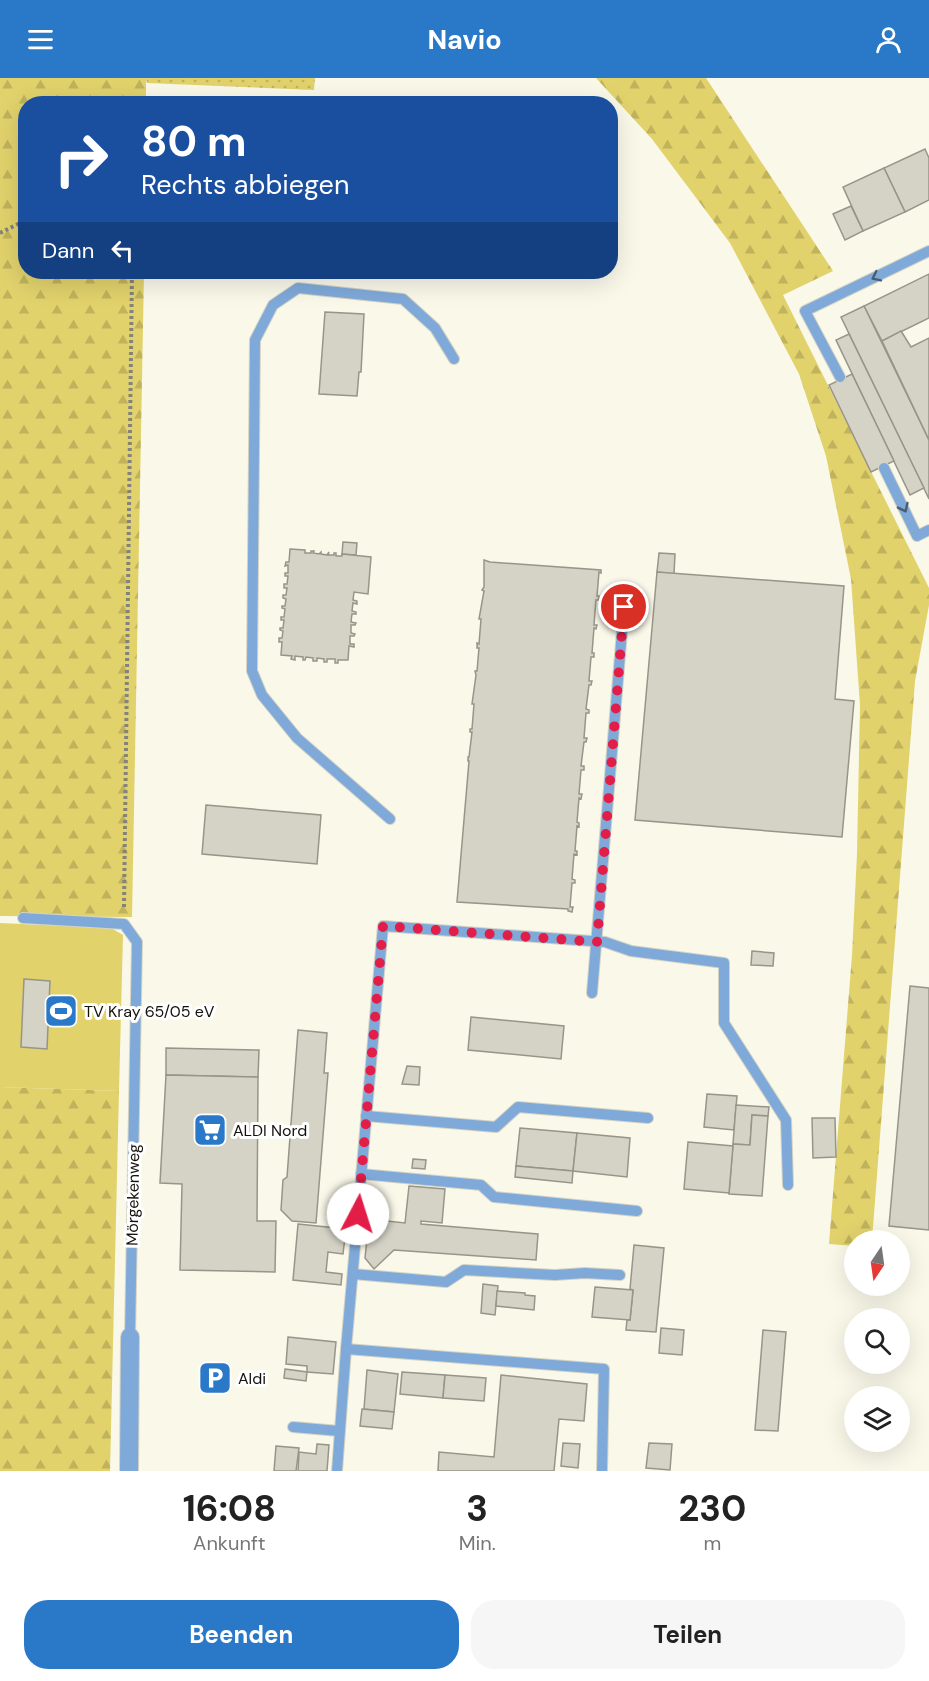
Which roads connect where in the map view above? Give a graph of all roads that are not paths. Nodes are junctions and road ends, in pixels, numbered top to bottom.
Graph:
1 (929, 251) edge
2 (454, 359) dead end
3 (840, 377) dead end
4 (884, 468) dead end
5 (929, 530) edge
6 (624, 607) dead end
7 (390, 819) dead end
8 (23, 918) dead end
9 (597, 942) junction
10 (592, 993) dead end
11 (366, 1116) junction
12 (648, 1118) dead end
13 (361, 1174) junction
14 (788, 1185) dead end
15 (637, 1211) dead end
16 (353, 1274) junction
17 (620, 1275) dead end
18 (130, 1337) joint
19 (346, 1349) junction
20 (293, 1427) dead end
21 (339, 1431) junction
22 (129, 1471) edge
23 (337, 1471) edge
24 (602, 1471) edge

1 -> 3 lane
2 - 7 lane
4 -> 5 lane
6 - 9 lane
8 - 18 lane, Mörgekenweg
9 - 10 lane
9 - 11 lane
9 - 14 lane
11 - 12 lane
11 - 13 lane
13 - 15 lane
13 - 16 lane
16 - 17 lane
16 - 19 lane
18 - 22 street, Mörgekenweg
19 - 21 lane
19 - 24 lane
20 - 21 lane
21 - 23 lane

